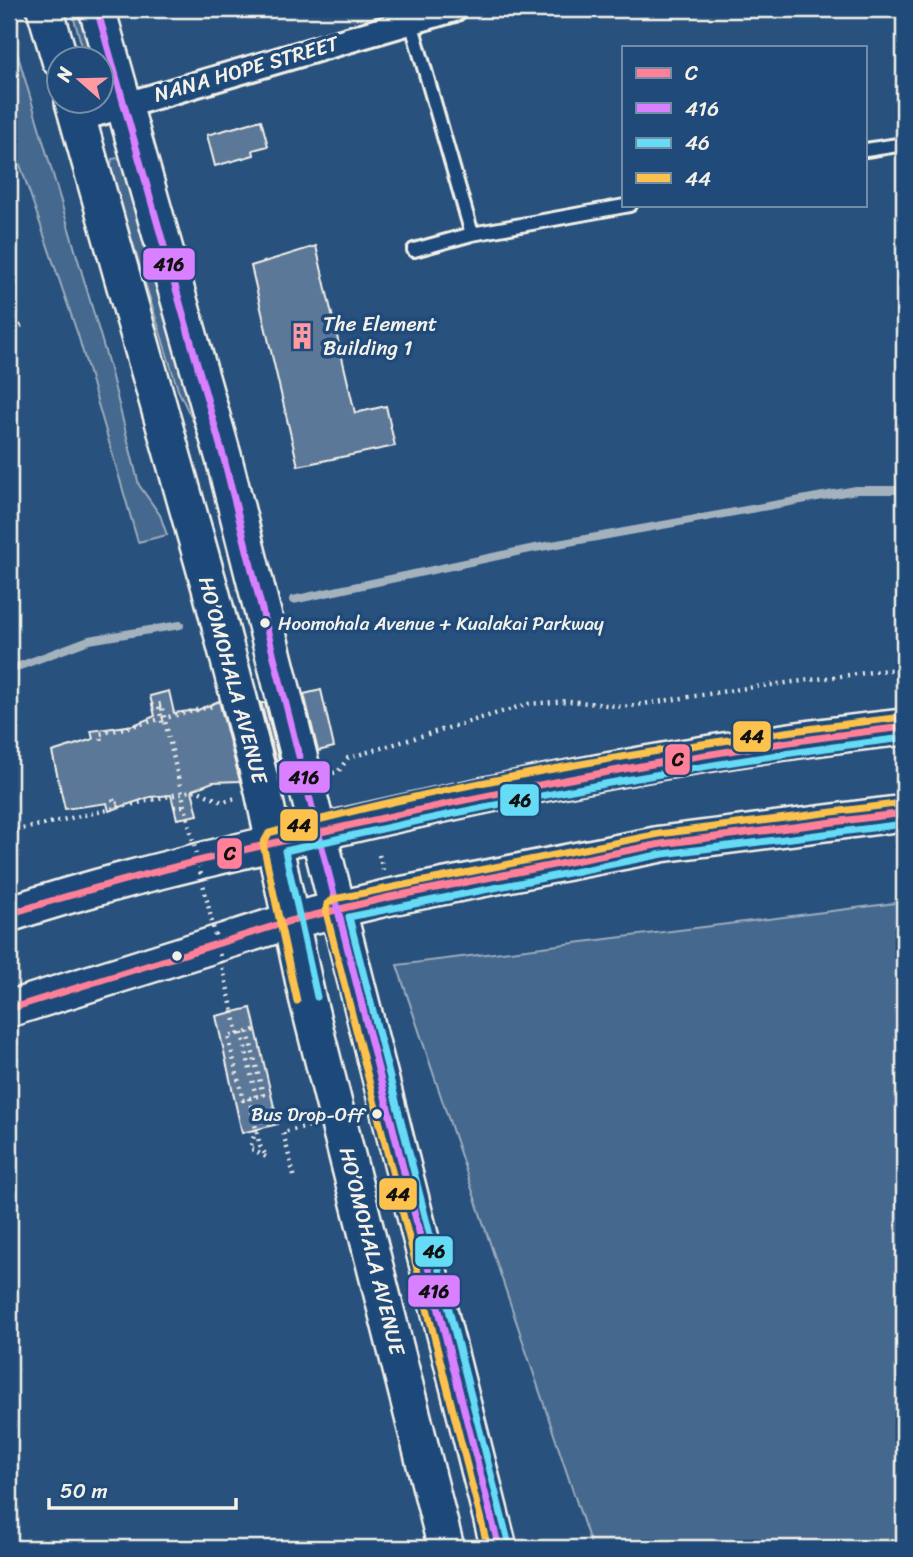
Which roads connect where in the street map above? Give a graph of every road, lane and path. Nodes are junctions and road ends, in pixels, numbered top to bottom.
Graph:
1 (45, 9) edge
2 (97, 9) edge
3 (454, 9) edge
4 (411, 22) junction
5 (56, 46) edge
6 (125, 104) junction
7 (116, 105) edge
8 (77, 116) edge
9 (904, 144) edge
10 (867, 150) edge
11 (625, 206) edge
12 (472, 234) junction
13 (414, 250) dead end
14 (23, 324) dead end
15 (9, 335) edge
16 (904, 668) edge
17 (217, 706) dead end
18 (163, 716) junction
19 (163, 726) dead end
20 (904, 727) edge
21 (102, 740) dead end
22 (338, 772) dead end
23 (176, 784) dead end
24 (180, 791) junction
25 (113, 799) dead end
26 (222, 802) dead end
27 (183, 806) junction
28 (904, 814) edge
29 (9, 831) edge
30 (318, 833) junction
31 (273, 844) junction
32 (379, 855) dead end
33 (384, 875) dead end
34 (335, 909) junction
35 (9, 914) edge
36 (290, 921) junction
37 (9, 1009) edge
38 (240, 1033) junction
39 (256, 1097) junction
40 (249, 1098) junction
41 (310, 1125) dead end
42 (256, 1130) junction
43 (294, 1176) dead end
44 (446, 1548) edge
45 (499, 1548) edge

1 - 5 main road
2 - 6 main road
3 - 4 street, NANA HOPE STREET
4 - 6 street, NANA HOPE STREET
4 - 12 lane
6 - 7 street, NANA HOPE STREET
6 - 30 main road
8 - 31 main road, HO’OMOHALA AVENUE
9 - 10 lane
11 - 12 lane
12 - 13 lane
14 - 15 path
16 - 22 path
17 - 18 path
18 - 19 path, bridge
18 - 21 path
18 - 24 path, bridge
20 - 30 main road
23 - 27 path, bridge
24 - 25 path
24 - 27 path, bridge
26 - 29 path
27 - 38 path, bridge
28 - 34 main road
30 - 31 main road
30 - 34 main road
31 - 35 main road
31 - 36 main road, HO’OMOHALA AVENUE
32 - 33 path
34 - 36 main road
34 - 45 main road
36 - 37 main road
36 - 44 main road, HO’OMOHALA AVENUE
38 - 39 path
38 - 39 path
38 - 40 path
39 - 40 path
40 - 42 path
41 - 43 path
42 - 42 path

